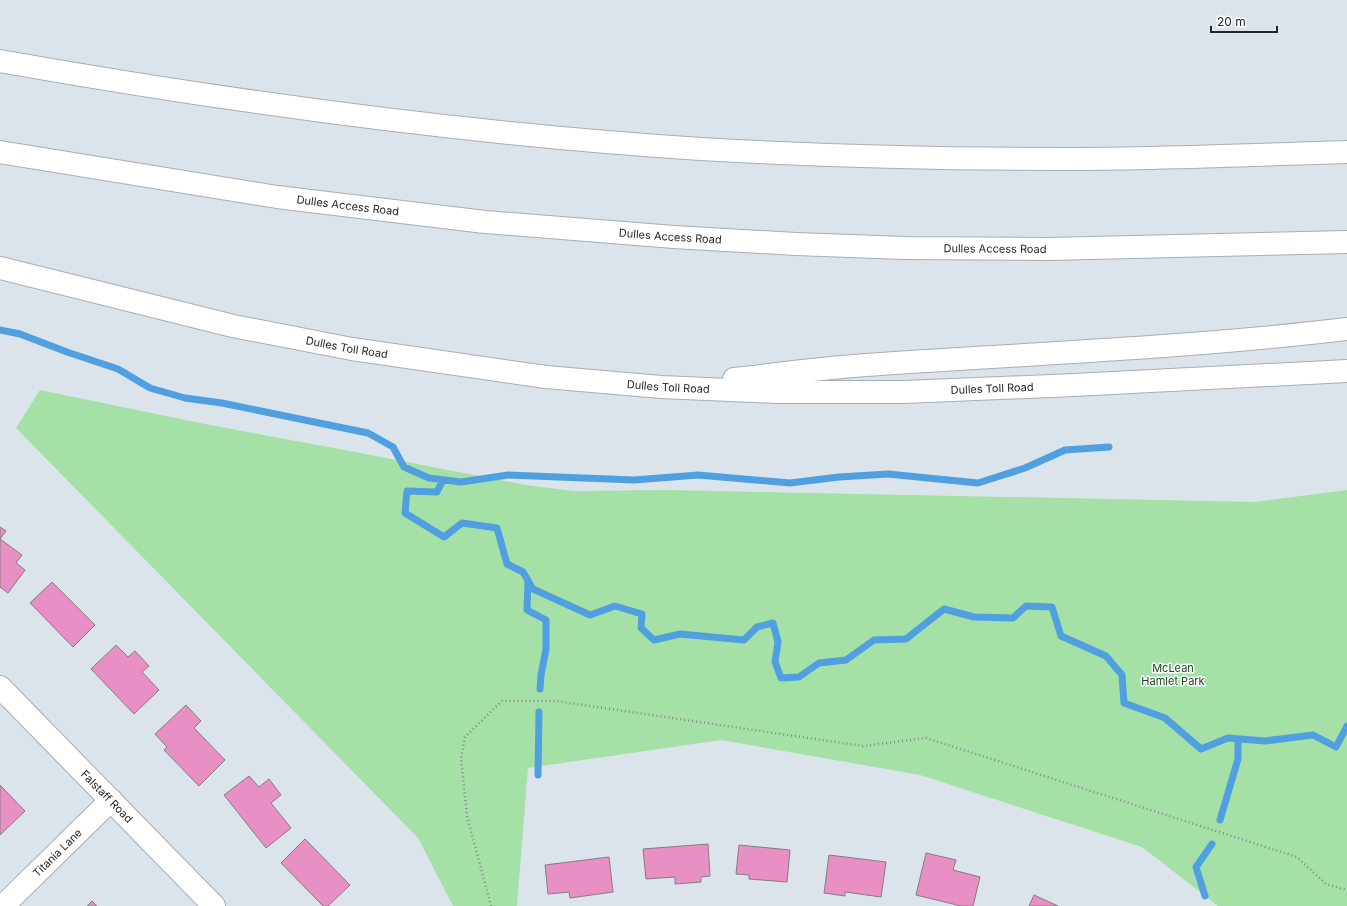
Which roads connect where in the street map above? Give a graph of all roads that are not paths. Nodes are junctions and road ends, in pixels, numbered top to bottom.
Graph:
1 (0, 61) edge
2 (0, 152) edge
3 (1347, 152) edge
4 (1347, 242) edge
5 (0, 268) edge
6 (1347, 329) edge
7 (1347, 371) edge
8 (661, 387) junction
9 (0, 687) edge
10 (111, 800) junction
11 (3, 906) edge
12 (214, 906) edge

1 - 3 main road
2 - 4 main road, Dulles Access Road
5 - 8 main road, Dulles Toll Road
6 - 8 main road
7 - 8 main road, Dulles Toll Road
9 - 10 main road, Falstaff Road
10 - 11 main road, Titania Lane
10 - 12 main road, Falstaff Road

